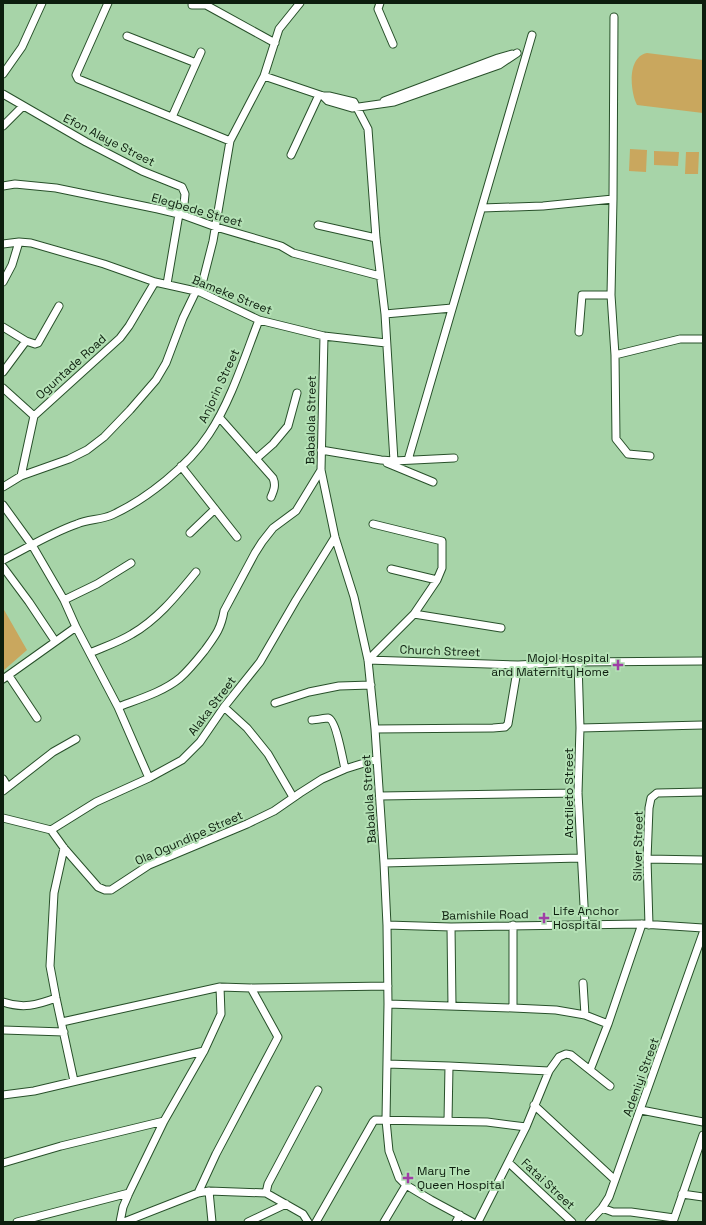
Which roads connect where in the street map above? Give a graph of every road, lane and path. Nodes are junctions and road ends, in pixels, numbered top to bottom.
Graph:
1 (42, 3) edge
2 (108, 3) edge
3 (300, 3) edge
4 (380, 3) edge
5 (206, 4) edge
6 (192, 5) dead end
7 (614, 17) dead end
8 (532, 35) dead end
9 (127, 36) dead end
10 (275, 43) junction
11 (393, 44) dead end
12 (201, 52) dead end
13 (196, 64) junction
14 (3, 74) edge
15 (264, 76) junction
16 (3, 94) edge
17 (321, 95) junction
18 (379, 104) junction
19 (23, 106) junction
20 (356, 106) junction
21 (172, 117) junction
22 (3, 126) edge
23 (230, 142) junction
24 (292, 155) dead end
25 (3, 186) edge
26 (613, 199) junction
27 (482, 208) junction
28 (181, 215) junction
29 (318, 225) dead end
30 (216, 227) junction
31 (376, 238) junction
32 (19, 242) junction
33 (3, 244) edge
34 (380, 276) junction
35 (3, 281) edge
36 (155, 282) junction
37 (167, 284) junction
38 (198, 291) junction
39 (611, 295) junction
40 (59, 306) dead end
41 (452, 308) junction
42 (385, 314) junction
43 (259, 320) junction
44 (3, 327) edge
45 (579, 332) dead end
46 (324, 336) junction
47 (703, 339) edge
48 (26, 341) junction
49 (386, 344) junction
50 (615, 355) junction
51 (3, 372) edge
52 (3, 388) edge
53 (297, 393) dead end
54 (34, 416) junction
55 (219, 417) junction
56 (322, 450) junction
57 (650, 456) dead end
58 (256, 458) junction
59 (454, 458) dead end
60 (381, 460) junction
61 (408, 460) junction
62 (394, 461) junction
63 (181, 466) junction
64 (321, 470) junction
65 (21, 476) junction
66 (433, 482) dead end
67 (3, 487) edge
68 (271, 497) dead end
69 (3, 505) edge
70 (215, 509) junction
71 (373, 524) dead end
72 (190, 533) dead end
73 (237, 537) dead end
74 (335, 537) junction
75 (32, 546) junction
76 (3, 560) edge
77 (131, 563) dead end
78 (3, 567) edge
79 (391, 569) dead end
80 (196, 572) dead end
81 (437, 580) junction
82 (64, 600) junction
83 (414, 614) junction
84 (76, 627) junction
85 (501, 628) dead end
86 (55, 641) junction
87 (90, 653) junction
88 (368, 660) junction
89 (703, 661) edge
90 (578, 662) junction
91 (518, 665) junction
92 (6, 677) edge
93 (371, 685) junction
94 (276, 703) dead end
95 (118, 707) junction
96 (224, 707) junction
97 (37, 718) dead end
98 (312, 720) dead end
99 (703, 725) edge
100 (580, 728) junction
101 (375, 729) junction
102 (76, 739) dead end
103 (377, 759) junction
104 (345, 769) junction
105 (149, 778) junction
106 (3, 779) edge
107 (5, 789) edge
108 (703, 792) edge
109 (578, 793) junction
110 (380, 796) junction
111 (293, 797) junction
112 (3, 818) edge
113 (50, 830) junction
114 (64, 848) junction
115 (581, 858) junction
116 (647, 859) junction
117 (703, 860) edge
118 (384, 863) junction
119 (585, 924) junction
120 (646, 924) junction
121 (387, 925) junction
122 (512, 925) junction
123 (451, 927) junction
124 (703, 928) edge
125 (703, 933) edge
126 (583, 983) dead end
127 (388, 986) junction
128 (220, 987) junction
129 (251, 988) junction
130 (56, 998) junction
131 (3, 1002) edge
132 (388, 1004) junction
133 (452, 1006) junction
134 (513, 1008) junction
135 (585, 1015) junction
136 (62, 1022) junction
137 (608, 1024) junction
138 (3, 1030) edge
139 (64, 1032) junction
140 (204, 1051) junction
141 (387, 1064) junction
142 (449, 1066) junction
143 (590, 1070) junction
144 (549, 1071) junction
145 (74, 1081) junction
146 (610, 1086) dead end
147 (318, 1090) dead end
148 (3, 1095) edge
149 (534, 1105) junction
150 (641, 1110) junction
151 (386, 1120) junction
152 (164, 1121) junction
153 (448, 1122) junction
154 (703, 1122) edge
155 (526, 1127) junction
156 (703, 1138) edge
157 (3, 1163) edge
158 (509, 1163) junction
159 (615, 1180) junction
160 (406, 1185) junction
161 (209, 1191) junction
162 (266, 1192) junction
163 (198, 1193) junction
164 (129, 1194) junction
165 (682, 1194) junction
166 (703, 1197) edge
167 (286, 1204) junction
168 (602, 1208) junction
169 (460, 1215) junction
170 (674, 1220) edge
171 (17, 1222) edge
172 (120, 1222) edge
173 (124, 1222) edge
174 (212, 1222) edge
175 (248, 1222) edge
176 (308, 1222) edge
177 (316, 1222) edge
178 (384, 1222) edge
179 (456, 1222) edge
180 (472, 1222) edge
181 (478, 1222) edge
182 (572, 1222) edge
183 (589, 1222) edge

1 - 14 street
2 - 21 street
3 - 10 street
4 - 11 street
5 - 6 street
5 - 10 street
7 - 26 street
8 - 27 street
9 - 13 street
10 - 15 street
12 - 13 street
13 - 21 street
15 - 17 street
15 - 23 street
16 - 19 street, Efon Alaye Street
17 - 20 street
17 - 24 street
18 - 18 street
18 - 20 street
19 - 22 street
19 - 28 street, Efon Alaye Street
20 - 31 street
21 - 23 street
23 - 30 street
25 - 28 street, Elegbede Street
26 - 27 street
26 - 39 street
27 - 41 street
28 - 30 street, Elegbede Street
28 - 37 street
29 - 31 street
30 - 34 street, Elegbede Street
30 - 38 street
31 - 34 street
32 - 33 street, Bameke Street
32 - 35 street
32 - 36 street, Bameke Street
34 - 42 street
36 - 37 street, Bameke Street
36 - 54 street, Oguntade Road
37 - 38 street, Bameke Street
38 - 43 street, Bameke Street
38 - 65 street
39 - 45 street
39 - 50 street
40 - 48 street
41 - 42 street
41 - 61 street
42 - 49 street
43 - 46 street, Bameke Street
43 - 55 street, Anjorin Street
44 - 48 street
46 - 49 street, Bameke Street
46 - 56 street, Babalola Street
47 - 50 street
48 - 51 street
49 - 62 street
50 - 57 street
52 - 54 street
53 - 58 street
54 - 65 street, Oguntade Road
55 - 58 street
55 - 63 street, Anjorin Street
56 - 60 street
56 - 64 street, Babalola Street
58 - 68 street
59 - 61 street
60 - 62 street
60 - 66 street
61 - 62 street
63 - 70 street
63 - 75 street, Anjorin Street
64 - 74 street, Babalola Street
64 - 95 street
65 - 67 street
69 - 75 street
70 - 72 street
70 - 73 street
71 - 81 street
74 - 88 street, Babalola Street
74 - 96 street, Alaka Street
75 - 76 street, Anjorin Street
75 - 82 street
77 - 82 street
78 - 86 street
79 - 81 street
80 - 87 street
81 - 83 street
82 - 84 street
83 - 85 street
83 - 88 street
84 - 86 street
84 - 87 street
86 - 92 street
87 - 95 street
88 - 91 street, Church Street
88 - 93 street, Babalola Street
89 - 90 street, Church Street
90 - 91 street, Church Street
90 - 100 street, Atotileto Street
91 - 101 street
92 - 97 street
93 - 94 street
93 - 101 street, Babalola Street
95 - 105 street
96 - 105 street, Alaka Street
96 - 111 street
98 - 104 street
99 - 100 street
100 - 109 street, Atotileto Street
101 - 103 street, Babalola Street
102 - 107 street
103 - 104 street, Ola Ogundipe Street
103 - 110 street, Babalola Street
104 - 111 street, Ola Ogundipe Street
105 - 113 street, Alaka Street
106 - 107 street
108 - 116 street, Silver Street
109 - 110 street
109 - 115 street, Atotileto Street
110 - 118 street, Babalola Street
111 - 114 street, Ola Ogundipe Street
112 - 113 street
113 - 114 street, Ola Ogundipe Street
114 - 130 street
115 - 118 street
115 - 119 street, Atotileto Street
116 - 117 street
116 - 120 street, Silver Street
118 - 121 street, Babalola Street
119 - 120 street, Bamishile Road
119 - 122 street, Bamishile Road
120 - 124 street, Bamishile Road
120 - 137 street
121 - 123 street, Bamishile Road
121 - 127 street, Babalola Street
122 - 123 street, Bamishile Road
122 - 134 street
123 - 133 street
125 - 150 street, Adeniyi Street
126 - 135 street
127 - 129 street
127 - 132 street, Babalola Street
128 - 129 street
128 - 136 street
128 - 140 street
129 - 163 street
130 - 131 street
130 - 136 street
132 - 133 street
132 - 141 street, Babalola Street
133 - 134 street
134 - 135 street
135 - 137 street
136 - 139 street
137 - 143 street
138 - 139 street
139 - 145 street
140 - 145 street
140 - 152 street
141 - 142 street
141 - 151 street, Babalola Street
142 - 144 street
142 - 153 street
143 - 144 street
143 - 146 street
144 - 149 street
145 - 148 street
147 - 162 street
149 - 155 street
149 - 159 street
150 - 154 street
150 - 159 street, Adeniyi Street
151 - 153 street
151 - 160 street, Babalola Street
151 - 177 street
152 - 157 street
152 - 164 street
153 - 155 street
155 - 158 street
156 - 165 street
158 - 181 street
158 - 182 street, Fatai Street
159 - 168 street, Adeniyi Street
160 - 169 street, Babalola Street
160 - 178 street
161 - 162 street
161 - 163 street
161 - 174 street
162 - 167 street
163 - 173 street
164 - 171 street
164 - 172 street
165 - 166 street
165 - 170 street
167 - 175 street
167 - 176 street
168 - 170 street
168 - 183 street, Adeniyi Street
169 - 179 street
169 - 180 street, Babalola Street

